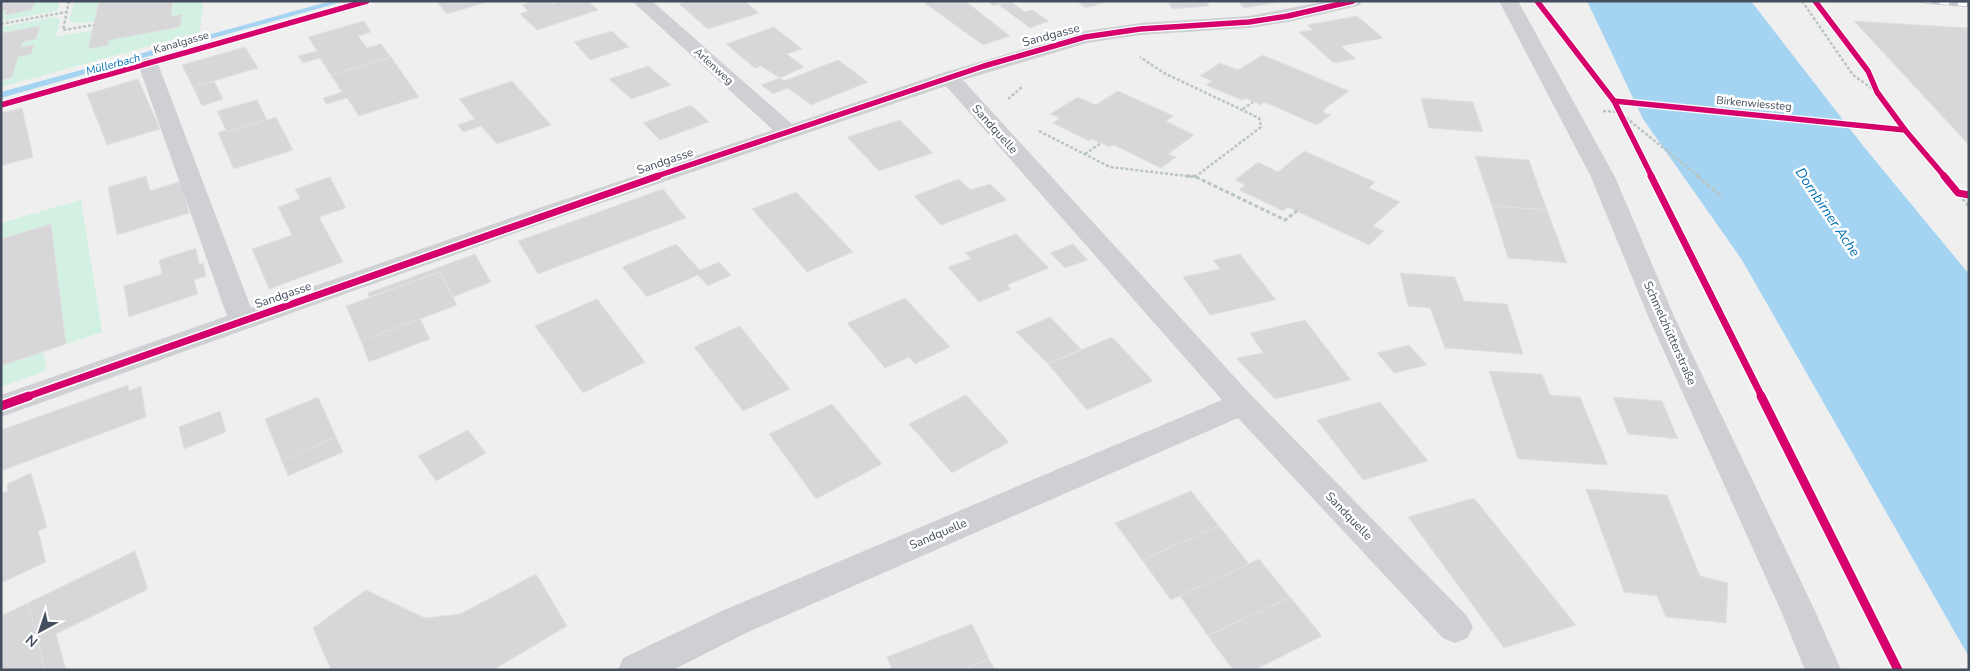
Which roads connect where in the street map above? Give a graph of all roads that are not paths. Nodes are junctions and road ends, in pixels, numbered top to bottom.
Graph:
1 (641, 1) edge
2 (1353, 1) edge
3 (1508, 1) edge
4 (148, 64) dead end
5 (949, 78) junction
6 (787, 131) junction
7 (242, 321) junction
8 (1242, 404) junction
9 (1, 406) edge
10 (1455, 628) dead end
11 (636, 670) edge
12 (1823, 670) edge

1 - 6 street, Arlenweg
2 - 5 street, Sandgasse
3 - 12 street, Schmelzhütterstraße
4 - 7 street, Kanalgasse
5 - 6 street, Sandgasse
5 - 8 street, Sandquelle
6 - 7 street, Sandgasse
7 - 9 street, Sandgasse
8 - 10 street, Sandquelle
8 - 11 street, Sandquelle

